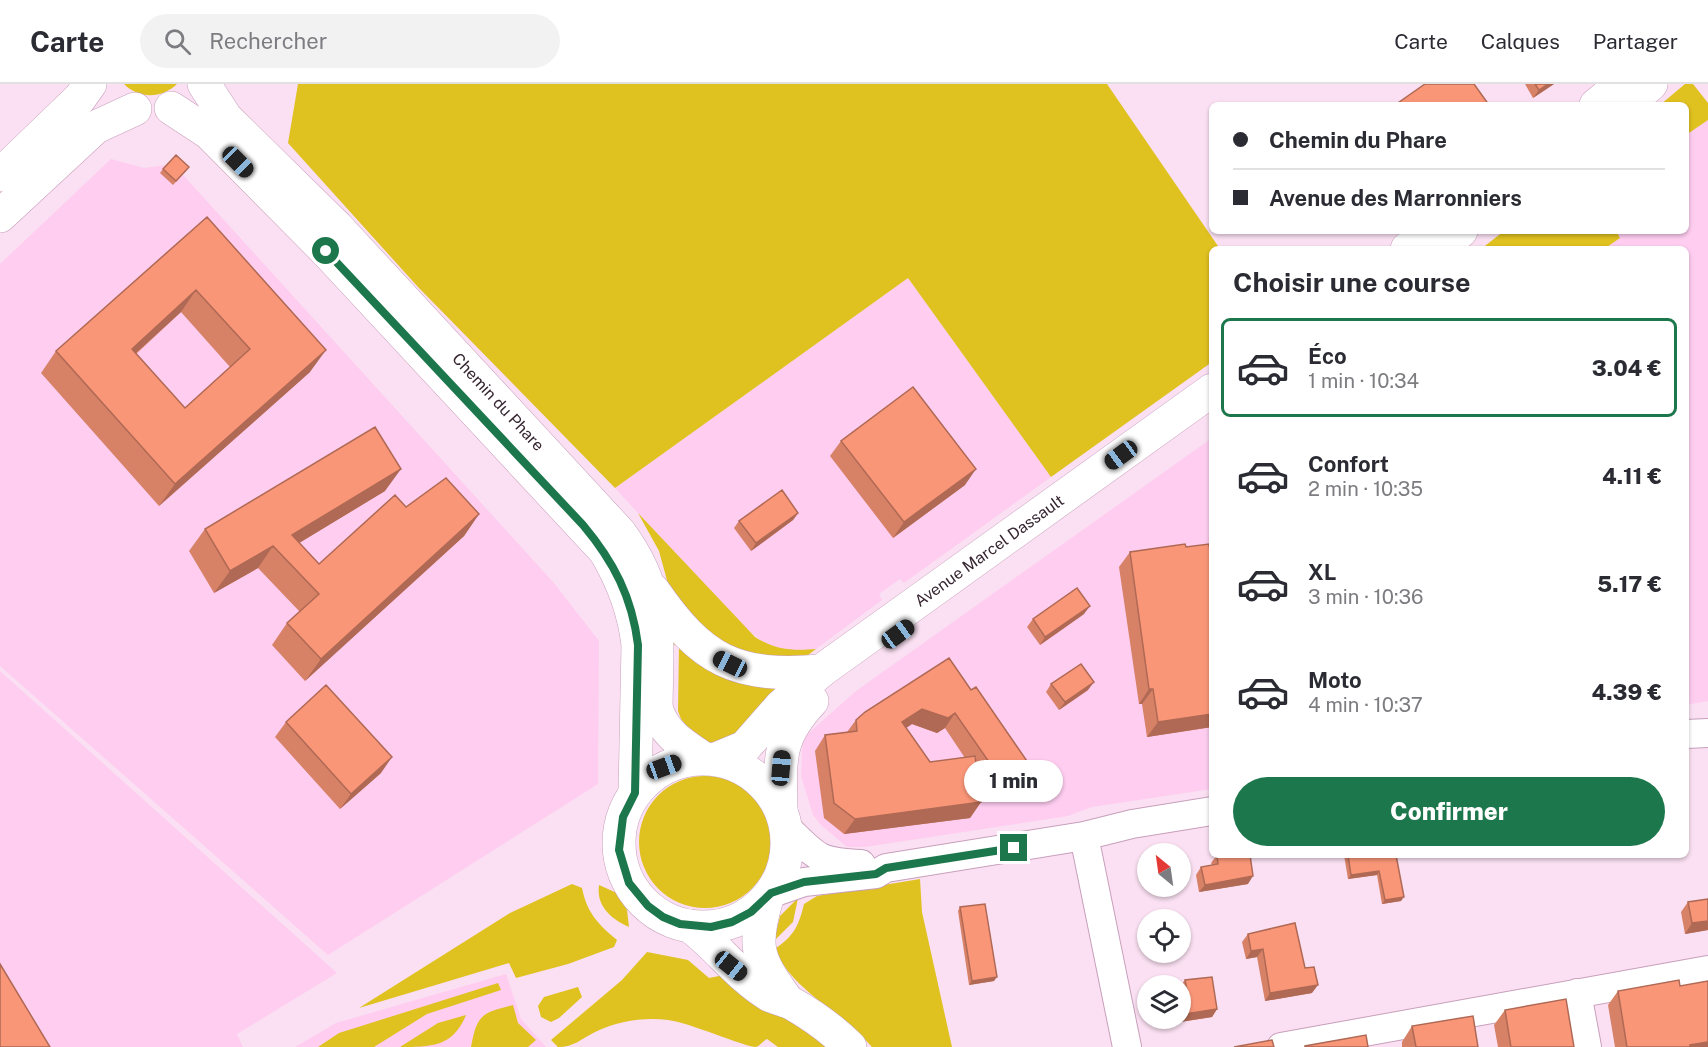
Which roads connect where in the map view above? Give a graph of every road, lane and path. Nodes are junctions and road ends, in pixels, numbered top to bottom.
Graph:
1 (90, 84) edge
2 (105, 84) edge
3 (199, 84) edge
4 (204, 84) edge
5 (1622, 84) edge
6 (1651, 84) edge
7 (1600, 102) edge
8 (1630, 102) edge
9 (171, 108) junction
10 (135, 109) junction
11 (0, 175) edge
12 (0, 216) edge
13 (1427, 234) edge
14 (1457, 234) edge
15 (1411, 246) edge
16 (1442, 246) edge
17 (1209, 392) edge
18 (1209, 413) edge
19 (649, 584) junction
20 (821, 671) junction
21 (1708, 733) edge
22 (1689, 734) edge
23 (709, 759) junction
24 (635, 793) junction
25 (1209, 811) edge
26 (784, 818) junction
27 (1084, 836) junction
28 (886, 868) junction
29 (769, 896) junction
30 (690, 926) junction
31 (1708, 970) edge
32 (1577, 993) junction
33 (789, 1002) junction
34 (1376, 1039) edge
35 (850, 1047) edge
36 (1127, 1047) edge
37 (1281, 1047) edge
38 (1587, 1047) edge

1 - 11 main road
2 - 10 main road
3 - 9 main road
4 - 19 main road, Chemin du Phare
5 - 7 main road
6 - 8 main road
9 - 10 main road
9 - 24 main road, Chemin du Phare
10 - 12 main road
13 - 15 main road
14 - 16 main road
17 - 20 main road, Avenue Marcel Dassault
18 - 26 main road, Avenue Marcel Dassault
19 - 20 main road
19 - 23 main road, Chemin du Phare
20 - 23 main road, Avenue Marcel Dassault
21 - 22 street
23 - 24 main road
23 - 26 main road
24 - 30 main road
25 - 27 street
26 - 28 street
26 - 29 main road
27 - 28 street
27 - 36 street
28 - 29 street
29 - 30 main road
29 - 33 main road
30 - 33 main road
31 - 32 street
32 - 34 street
32 - 38 street
33 - 35 main road
34 - 37 street

